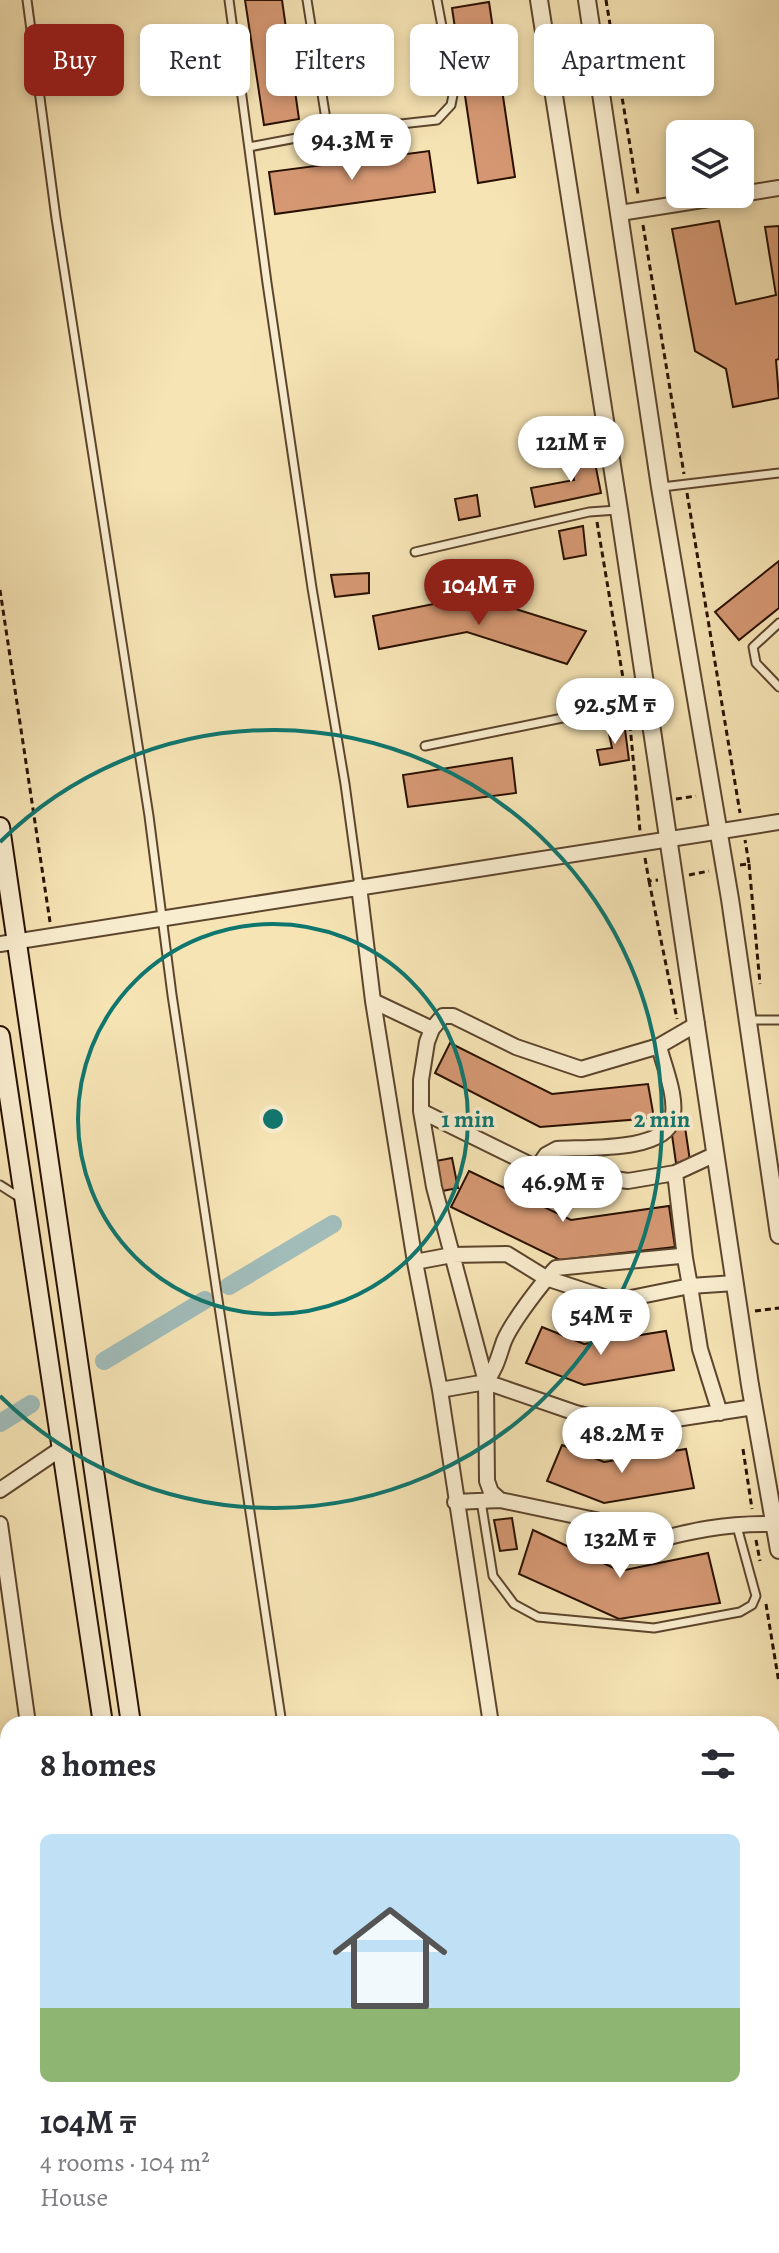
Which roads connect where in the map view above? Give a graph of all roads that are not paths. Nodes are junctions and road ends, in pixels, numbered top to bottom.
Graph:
1 (27, 0) edge
2 (229, 0) edge
3 (307, 0) edge
4 (439, 0) edge
5 (539, 0) edge
6 (587, 0) edge
7 (328, 132) junction
8 (249, 147) junction
9 (779, 188) edge
10 (620, 213) junction
11 (779, 473) edge
12 (660, 487) junction
13 (619, 510) junction
14 (415, 552) dead end
15 (779, 623) edge
16 (779, 687) edge
17 (648, 703) junction
18 (425, 746) dead end
19 (779, 822) edge
20 (0, 827) edge
21 (718, 832) junction
22 (668, 841) junction
23 (359, 886) junction
24 (161, 918) junction
25 (9, 942) edge
26 (373, 1001) junction
27 (748, 1020) junction
28 (779, 1022) edge
29 (697, 1024) junction
30 (432, 1029) junction
31 (0, 1036) edge
32 (659, 1046) junction
33 (421, 1111) junction
34 (771, 1140) edge
35 (716, 1154) junction
36 (537, 1168) junction
37 (675, 1173) junction
38 (0, 1185) edge
39 (25, 1201) junction
40 (779, 1235) edge
41 (452, 1255) junction
42 (685, 1258) junction
43 (415, 1262) junction
44 (546, 1278) junction
45 (735, 1283) junction
46 (690, 1286) junction
47 (486, 1382) junction
48 (440, 1390) junction
49 (754, 1407) junction
50 (720, 1413) junction
51 (62, 1448) junction
52 (0, 1490) edge
53 (500, 1500) junction
54 (481, 1501) junction
55 (455, 1502) junction
56 (736, 1523) junction
57 (0, 1524) edge
58 (774, 1524) junction
59 (779, 1550) edge
60 (27, 1716) edge
61 (102, 1716) edge
62 (130, 1716) edge
63 (281, 1716) edge
64 (490, 1716) edge

1 - 24 lane
2 - 8 lane
3 - 7 lane
4 - 7 lane
5 - 13 street
6 - 10 street
7 - 8 lane
8 - 23 lane
9 - 10 street
10 - 12 street
11 - 12 lane
12 - 21 street
13 - 14 lane
13 - 17 street
15 - 16 lane
17 - 18 lane
17 - 22 street
19 - 21 street
20 - 25 main road
21 - 22 street
21 - 27 street
22 - 23 street
22 - 29 street
23 - 24 street
23 - 26 street
24 - 25 street
24 - 63 lane
25 - 62 main road
26 - 30 street
26 - 43 street
27 - 28 lane
27 - 34 street
29 - 32 street
29 - 35 street
30 - 32 street
30 - 33 street
31 - 39 main road
32 - 36 street
33 - 36 street
33 - 41 street
34 - 40 street
35 - 37 street
35 - 45 street
36 - 37 street
37 - 42 street
38 - 39 lane
39 - 51 main road
41 - 43 street
41 - 44 street
41 - 47 street
42 - 44 street
42 - 46 street
43 - 48 street
44 - 46 street
44 - 47 street
45 - 46 street
45 - 49 street
46 - 50 street
47 - 48 street
47 - 50 street
47 - 53 street
48 - 55 street
49 - 50 street
49 - 58 street
51 - 52 street
51 - 61 main road
53 - 54 street
53 - 56 street
54 - 55 street
54 - 56 lane
55 - 64 street
56 - 58 street
57 - 60 street
58 - 59 street

